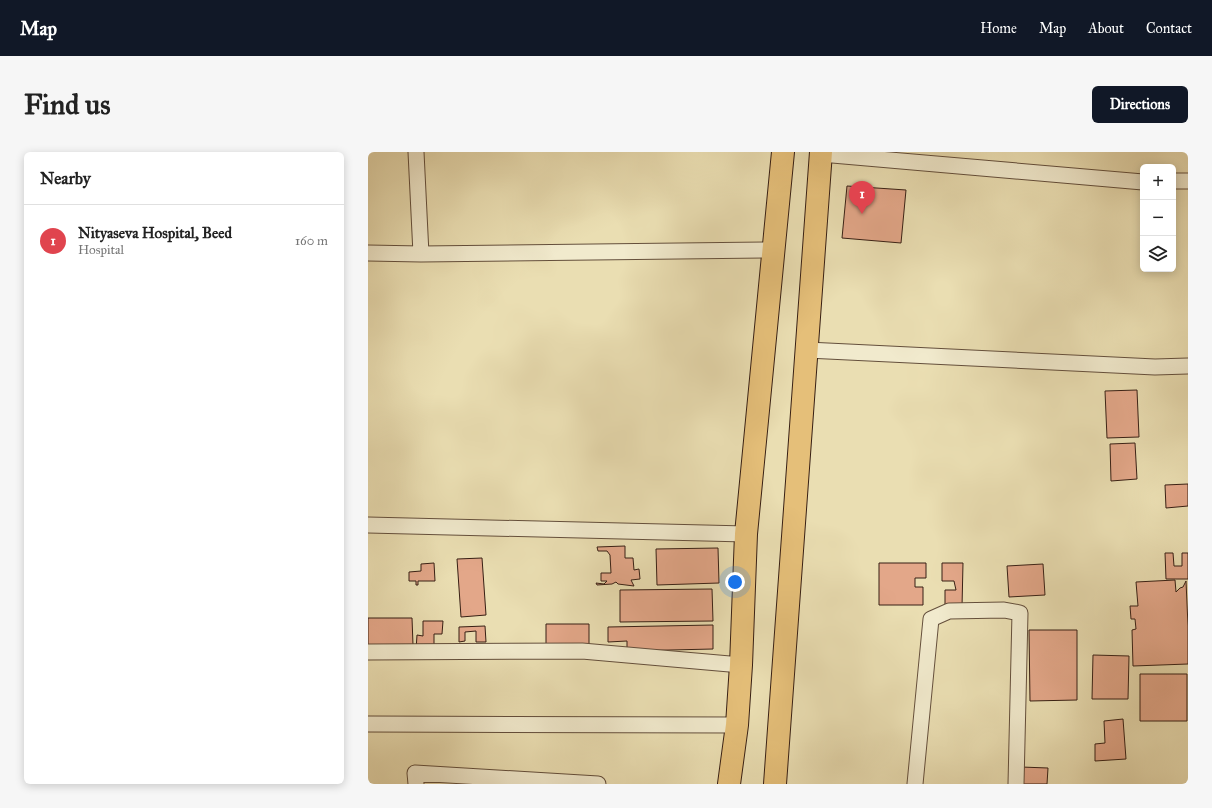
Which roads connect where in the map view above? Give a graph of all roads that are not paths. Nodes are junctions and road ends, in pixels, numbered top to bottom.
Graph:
1 (416, 152) edge
2 (783, 152) edge
3 (821, 153) edge
4 (1176, 181) edge
5 (1188, 181) edge
6 (1140, 182) edge
7 (773, 250) junction
8 (368, 253) edge
9 (421, 254) junction
10 (807, 350) junction
11 (1188, 366) edge
12 (368, 525) edge
13 (746, 534) junction
14 (368, 652) edge
15 (741, 664) junction
16 (368, 724) edge
17 (737, 725) junction
18 (416, 784) edge
19 (598, 784) edge
20 (729, 784) edge
21 (775, 784) edge
22 (915, 784) edge
23 (1016, 784) edge

1 - 9 street
2 - 7 main road
3 - 6 street
3 - 10 main road
4 - 5 street
7 - 9 street
7 - 13 main road
8 - 9 street
10 - 11 street
10 - 21 main road
12 - 13 street
13 - 15 main road
14 - 15 street
15 - 17 main road
16 - 17 street
17 - 20 main road
18 - 19 street
22 - 23 street

